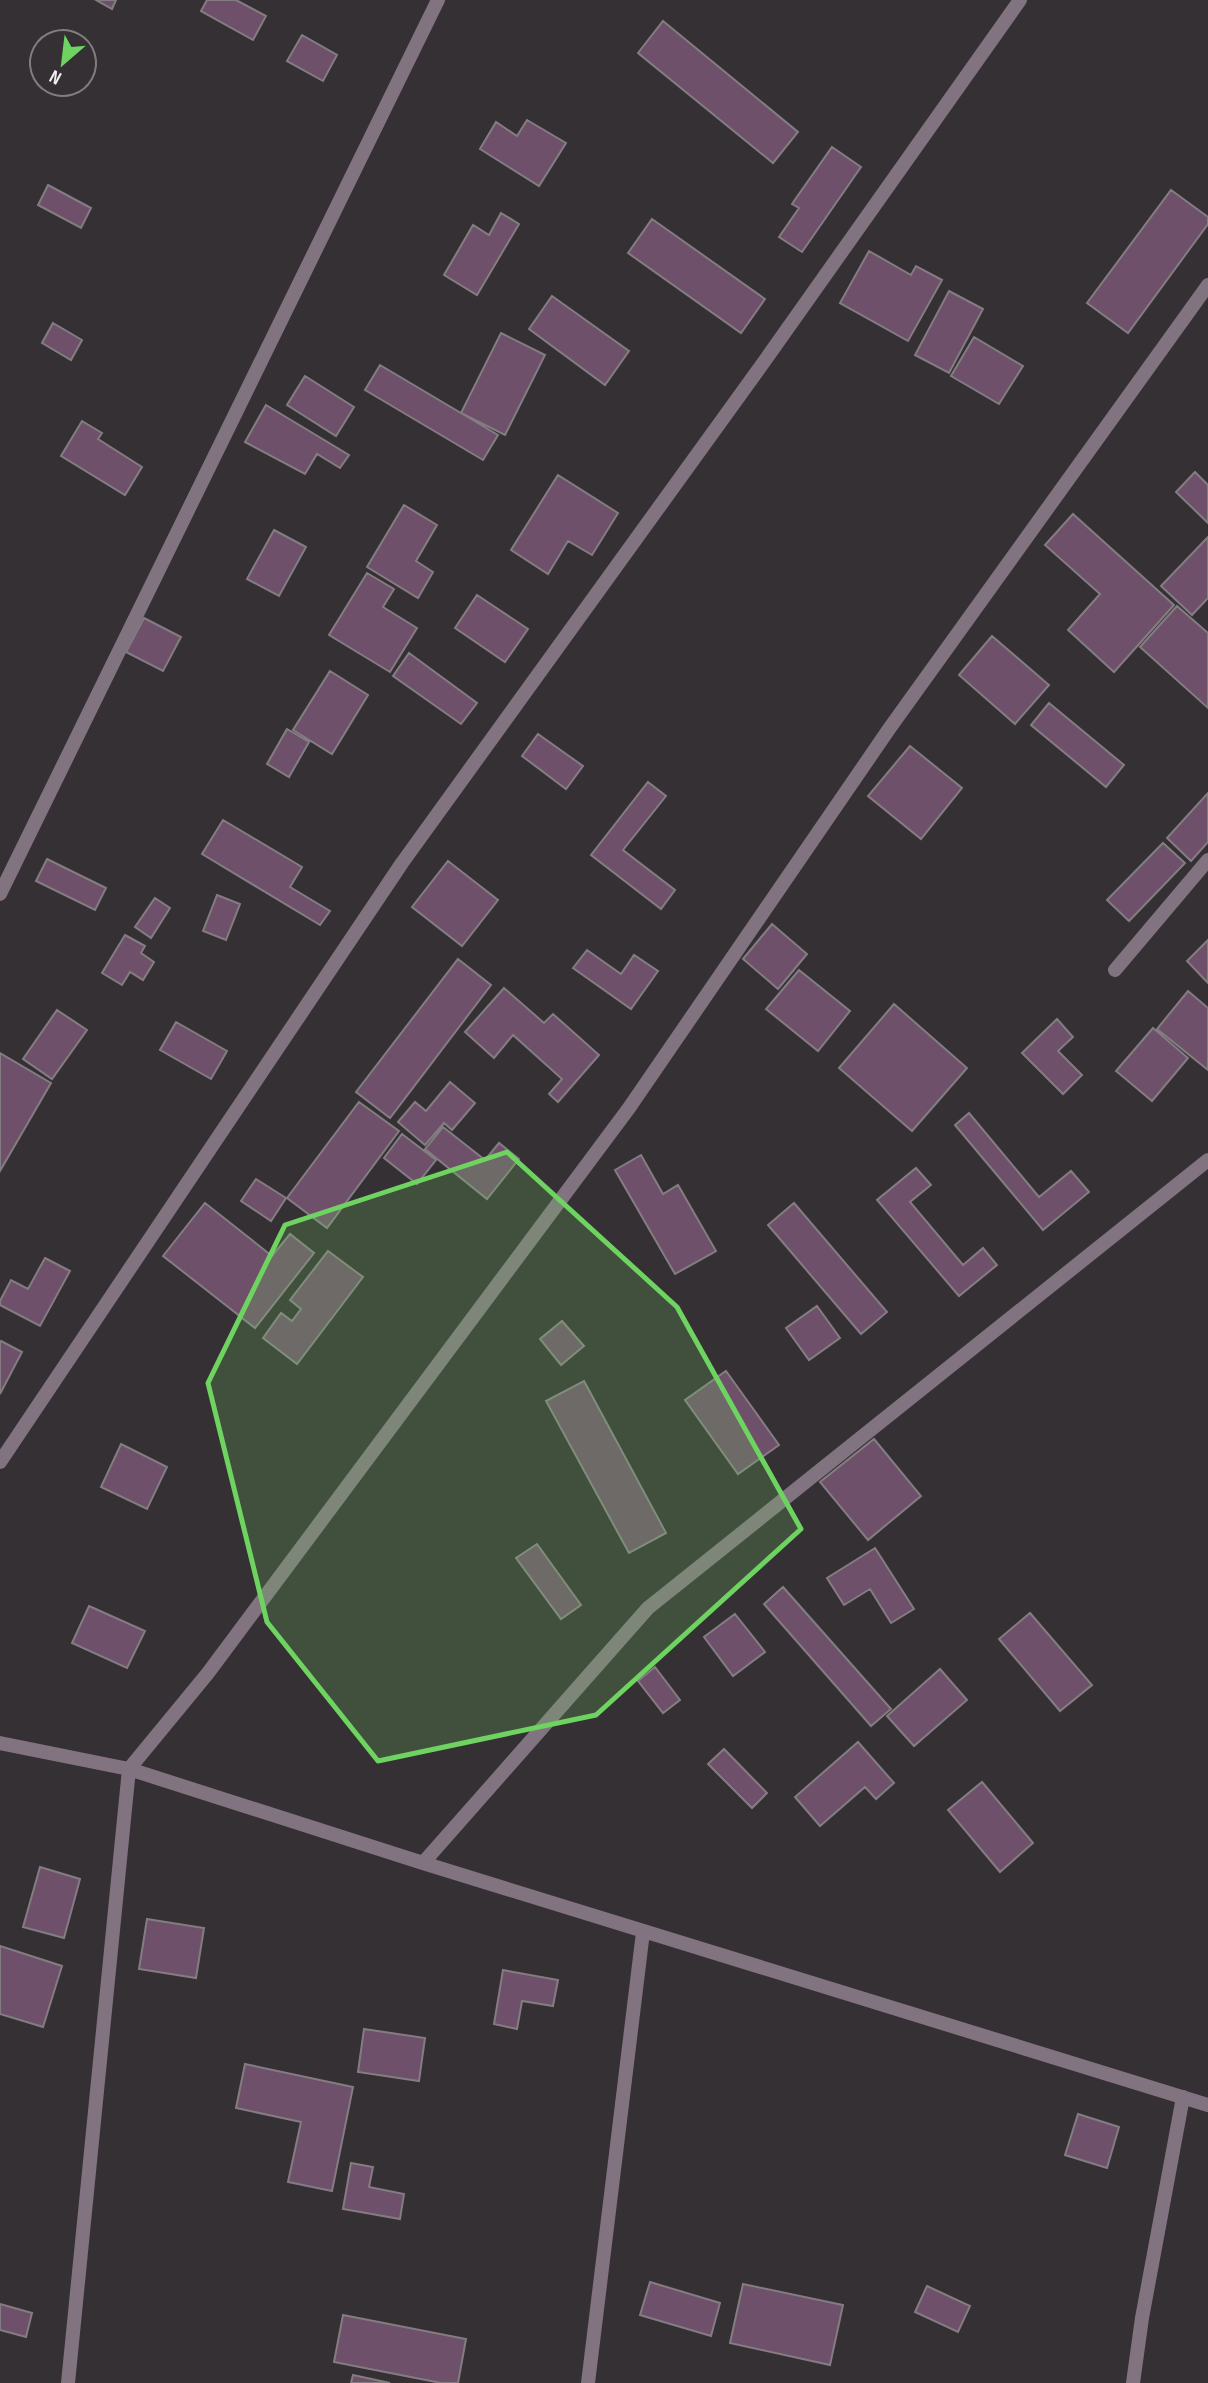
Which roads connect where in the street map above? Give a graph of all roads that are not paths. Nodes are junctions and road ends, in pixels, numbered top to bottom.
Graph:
1 (438, 0) edge
2 (1020, 0) edge
3 (1208, 285) edge
4 (1208, 860) edge
5 (0, 894) edge
6 (1115, 970) dead end
7 (1208, 1160) edge
8 (0, 1462) edge
9 (0, 1743) edge
10 (129, 1769) junction
11 (423, 1863) junction
12 (643, 1932) junction
13 (1183, 2097) junction
14 (1208, 2105) edge
15 (68, 2383) edge
16 (588, 2383) edge
17 (1133, 2383) edge

1 - 5 street
2 - 8 street
3 - 10 street
4 - 6 street
7 - 11 street
9 - 10 street
10 - 11 street
10 - 15 street
11 - 12 street
12 - 13 street
12 - 16 street
13 - 14 street
13 - 17 street

